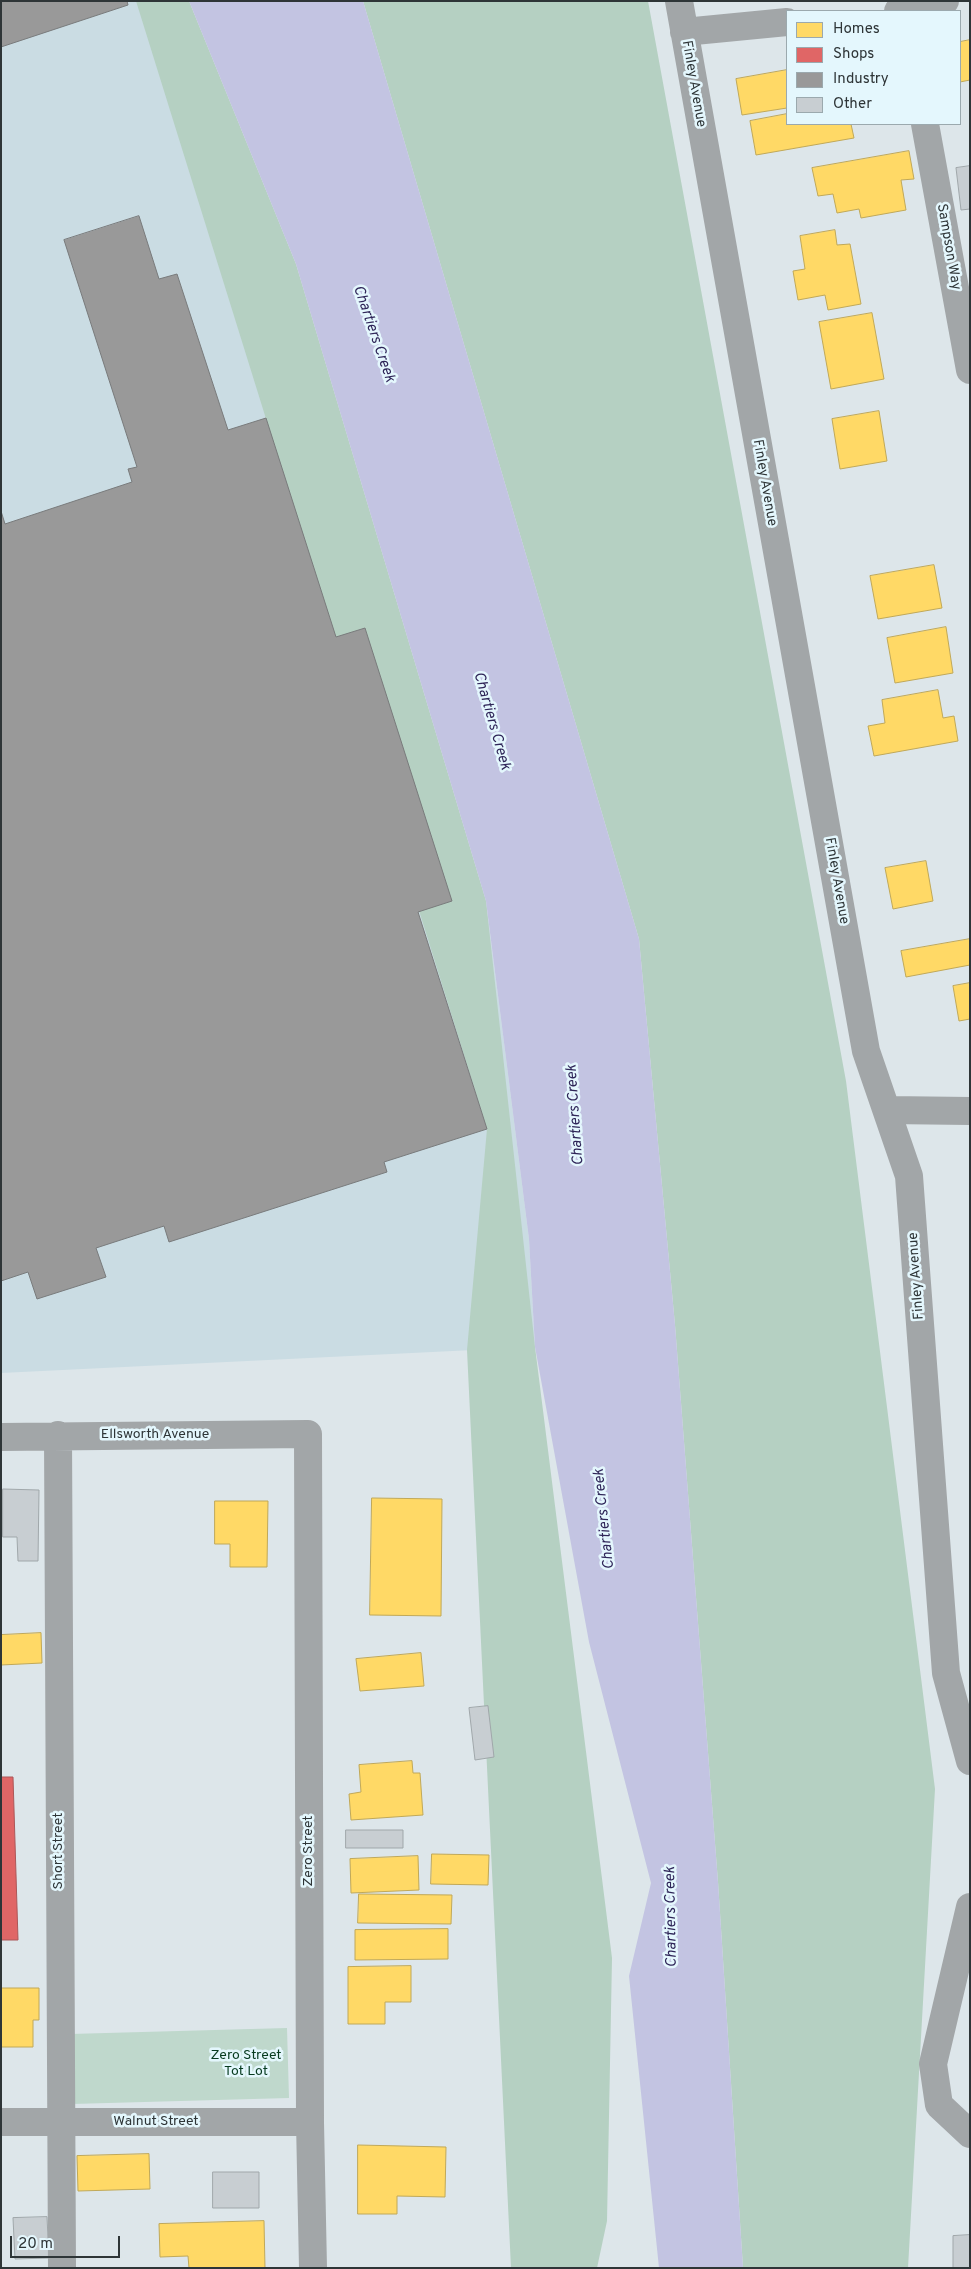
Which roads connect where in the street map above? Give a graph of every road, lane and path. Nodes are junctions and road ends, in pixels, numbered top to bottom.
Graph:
1 (679, 1) edge
2 (945, 1) edge
3 (909, 10) edge
4 (786, 22) edge
5 (684, 32) junction
6 (925, 125) edge
7 (970, 370) edge
8 (888, 1110) junction
9 (970, 1111) edge
10 (308, 1434) joint
11 (58, 1435) junction
12 (1, 1437) edge
13 (970, 1761) edge
14 (970, 1907) edge
15 (1, 2122) edge
16 (60, 2122) junction
17 (310, 2122) junction
18 (970, 2134) edge
19 (62, 2268) edge
20 (313, 2268) edge

1 - 5 street, Finley Avenue
2 - 3 street
4 - 5 street
5 - 8 street, Finley Avenue
6 - 7 street, Sampson Way
8 - 9 street
8 - 13 street, Finley Avenue
10 - 11 street, Ellsworth Avenue
10 - 17 street, Zero Street
11 - 12 street, Ellsworth Avenue
11 - 16 street, Short Street
14 - 18 street
15 - 16 street, Walnut Street
16 - 17 street, Walnut Street
16 - 19 street, Short Street
17 - 20 street, Zero Street

